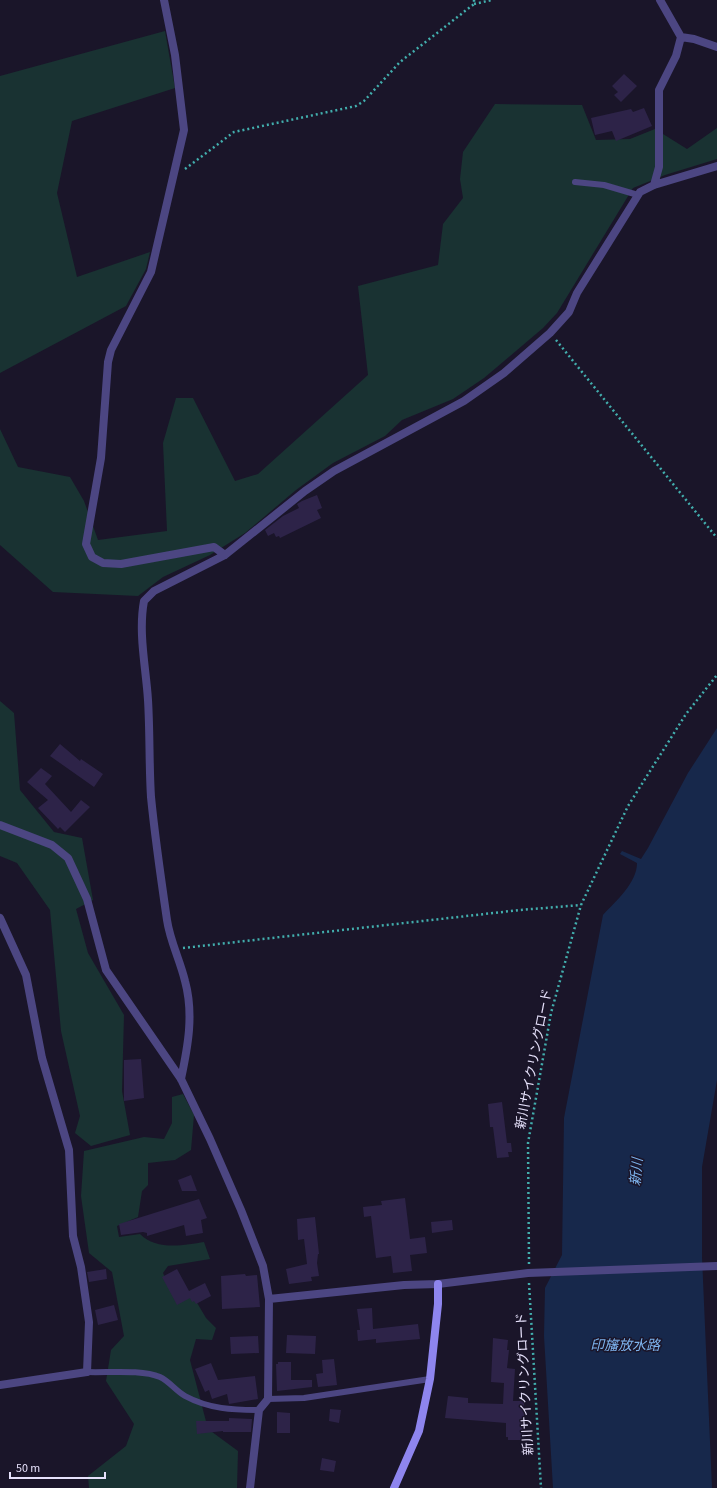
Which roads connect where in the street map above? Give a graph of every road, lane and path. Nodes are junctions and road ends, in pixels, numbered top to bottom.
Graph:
1 (164, 0) edge
2 (492, 0) edge
3 (660, 0) edge
4 (474, 2) edge
5 (681, 37) junction
6 (717, 47) edge
7 (717, 166) edge
8 (175, 172) junction
9 (575, 182) dead end
10 (654, 185) junction
11 (638, 195) junction
12 (550, 333) junction
13 (717, 538) edge
14 (225, 555) junction
15 (717, 675) edge
16 (0, 825) edge
17 (580, 905) junction
18 (0, 918) edge
19 (174, 950) junction
20 (182, 1079) junction
21 (717, 1266) edge
22 (528, 1273) junction
23 (438, 1284) junction
24 (269, 1299) junction
25 (86, 1372) junction
26 (430, 1379) junction
27 (0, 1385) edge
28 (268, 1398) junction
29 (259, 1410) junction
30 (250, 1488) edge
31 (394, 1488) edge
32 (541, 1488) edge

1 - 8 street
2 - 4 path
3 - 5 street
4 - 8 path
5 - 6 street
5 - 10 street
7 - 10 street
8 - 14 street
9 - 11 lane
10 - 11 street
11 - 12 street
12 - 13 path
12 - 14 street
14 - 19 street
15 - 17 path, 新川サイクリングロード
16 - 20 street
17 - 19 path
17 - 22 path, 新川サイクリングロード
18 - 25 street
19 - 20 street
20 - 24 street
21 - 22 street
22 - 23 street
22 - 32 path, 新川サイクリングロード
23 - 24 street
23 - 26 street
24 - 28 street
25 - 27 street
25 - 29 lane
26 - 28 lane
26 - 31 street
28 - 29 street
29 - 30 street

